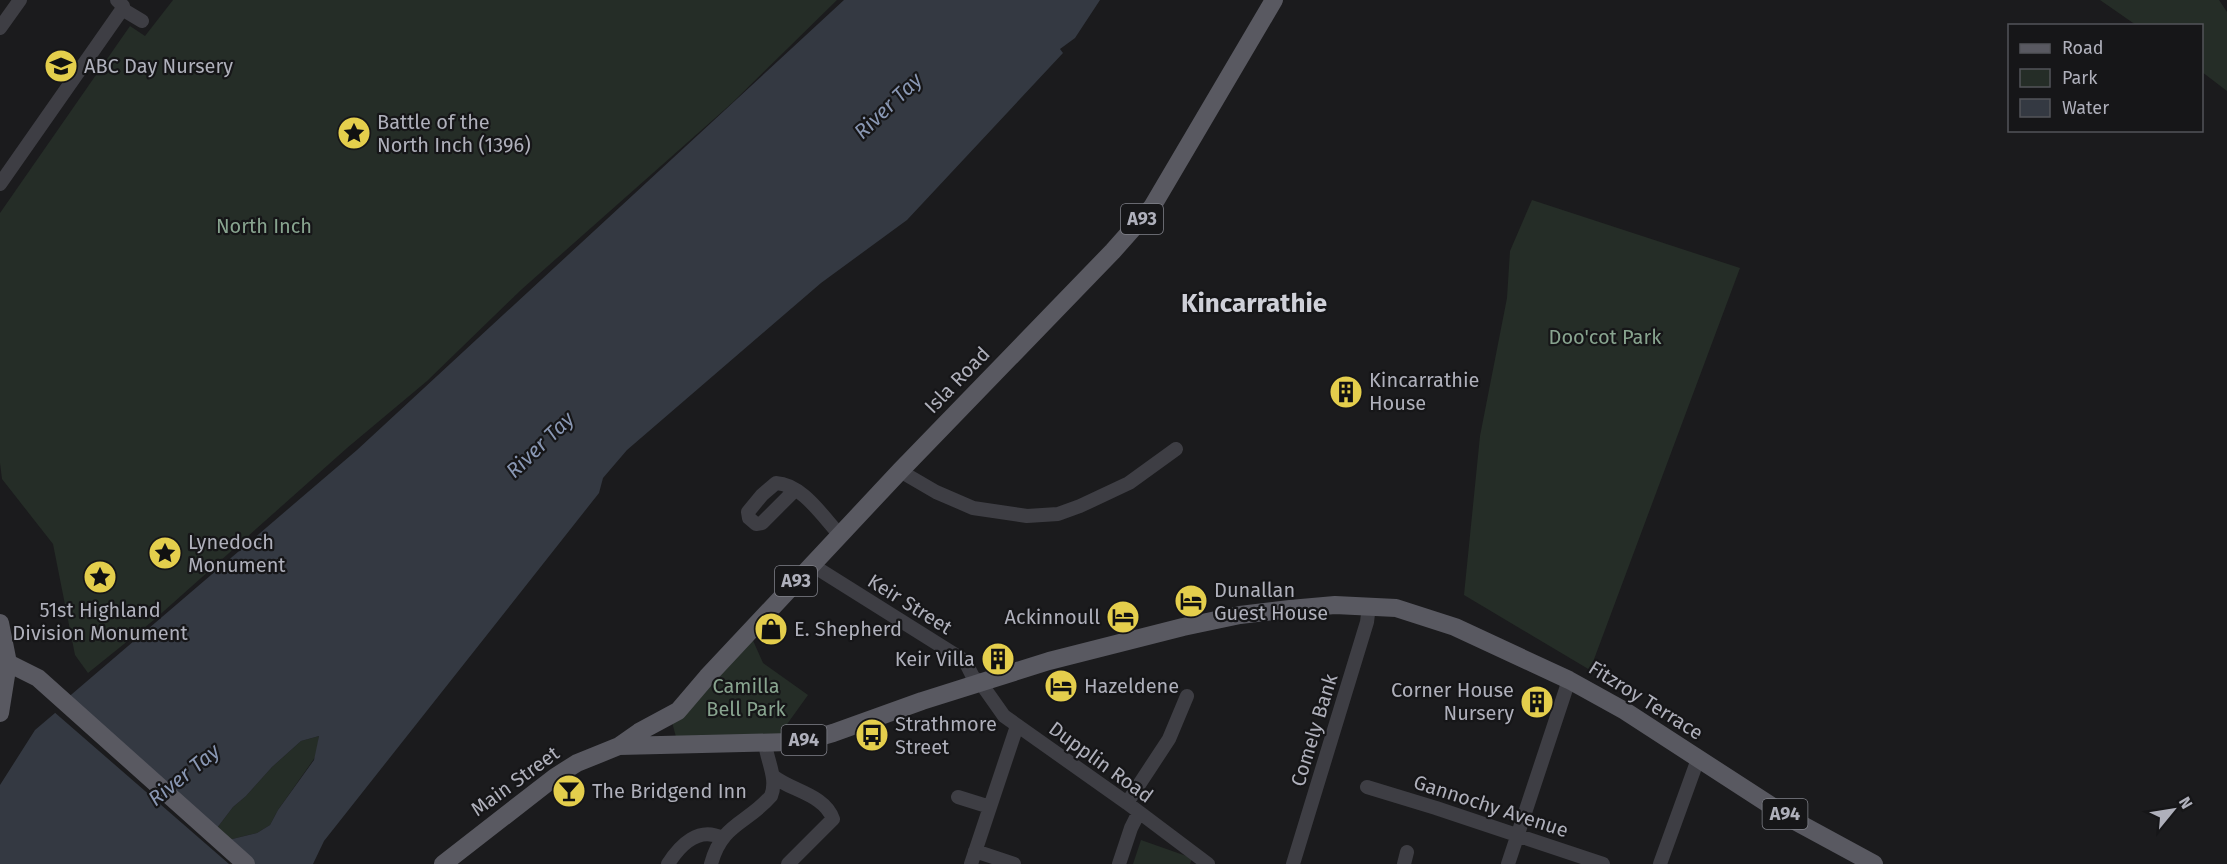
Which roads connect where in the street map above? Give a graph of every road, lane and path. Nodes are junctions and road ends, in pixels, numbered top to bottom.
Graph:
1 (20, 0) edge
2 (1274, 0) edge
3 (120, 4) edge
4 (142, 21) dead end
5 (0, 28) edge
6 (0, 184) edge
7 (1176, 449) dead end
8 (900, 471) junction
9 (795, 490) dead end
10 (840, 535) junction
11 (812, 565) junction
12 (1369, 606) junction
13 (0, 623) edge
14 (4, 660) edge
15 (1569, 680) junction
16 (980, 682) junction
17 (1187, 696) dead end
18 (0, 713) edge
19 (1017, 726) junction
20 (765, 743) junction
21 (619, 746) junction
22 (1698, 759) junction
23 (773, 776) junction
24 (1367, 787) dead end
25 (958, 797) dead end
26 (1127, 803) junction
27 (990, 807) junction
28 (1139, 812) junction
29 (1516, 834) junction
30 (722, 838) junction
31 (973, 857) edge
32 (246, 864) edge
33 (443, 864) edge
34 (668, 864) edge
35 (711, 864) edge
36 (788, 864) edge
37 (1014, 864) edge
38 (1119, 864) edge
39 (1208, 864) edge
40 (1293, 864) edge
41 (1508, 864) edge
42 (1603, 864) edge
43 (1660, 864) edge
44 (1874, 864) edge

1 - 5 street
2 - 8 main road, Isla Road / A93
3 - 4 street
3 - 6 street
7 - 8 street
8 - 10 main road, Isla Road / A93
9 - 10 street
10 - 11 main road, Isla Road / A93
11 - 16 street, Keir Street
11 - 21 main road, Isla Road / A93
12 - 15 main road, A94
12 - 16 main road, A94
12 - 40 street, Comely Bank
13 - 14 main road
14 - 18 main road
14 - 32 main road
15 - 22 main road, Fitzroy Terrace / A94
15 - 29 street
16 - 19 street, Dupplin Road
16 - 20 main road, A94
17 - 26 street
19 - 26 street, Dupplin Road
19 - 27 street
20 - 21 main road, A94
20 - 23 street
21 - 33 main road, Main Street / A93
22 - 43 street
22 - 44 main road, A94
23 - 30 street
23 - 36 street
24 - 29 street, Gannochy Avenue
25 - 27 street
26 - 28 street, Dupplin Road
27 - 31 street
28 - 38 street
28 - 39 street, Dupplin Road
29 - 41 street
29 - 42 street, Gannochy Avenue
30 - 34 street
30 - 35 street
31 - 37 street

